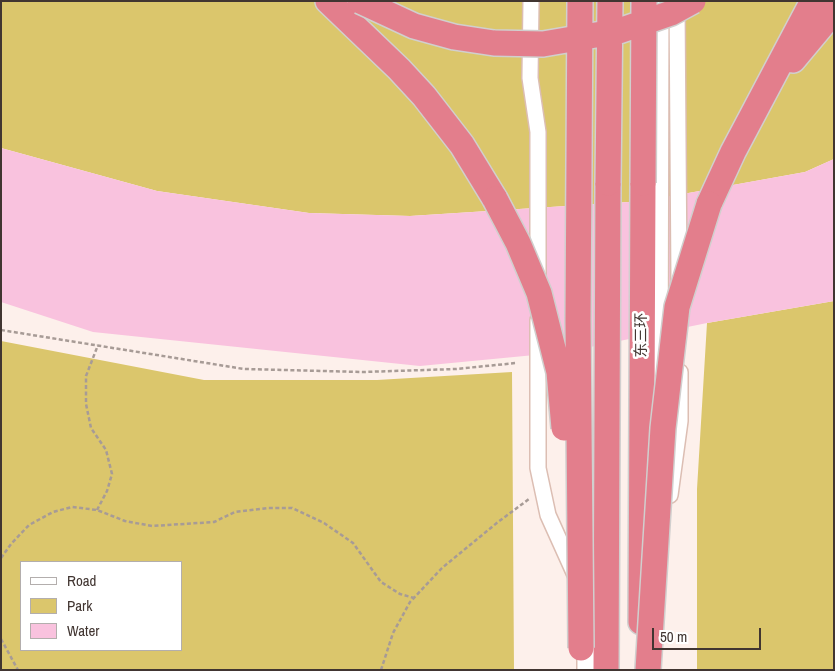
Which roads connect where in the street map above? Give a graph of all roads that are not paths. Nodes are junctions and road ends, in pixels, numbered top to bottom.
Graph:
1 (328, 1) edge
2 (360, 1) edge
3 (530, 1) edge
4 (580, 1) edge
5 (591, 1) edge
6 (610, 1) edge
7 (644, 1) edge
8 (658, 1) edge
9 (677, 1) edge
10 (694, 1) edge
11 (813, 1) edge
12 (834, 11) edge
13 (733, 152) junction
14 (656, 593) junction
15 (588, 603) junction
16 (583, 663) edge
17 (606, 670) edge
18 (640, 670) edge
19 (648, 670) edge
20 (656, 670) edge

1 - 16 highway, bridge
2 - 10 highway, bridge
3 - 15 street, bridge
4 - 16 highway, bridge
5 - 15 main road
6 - 17 highway, bridge
7 - 18 highway, 东三环, bridge
8 - 14 main road
9 - 14 street, bridge
11 - 13 highway
12 - 13 highway
13 - 19 highway, bridge
14 - 20 main road
15 - 16 main road

